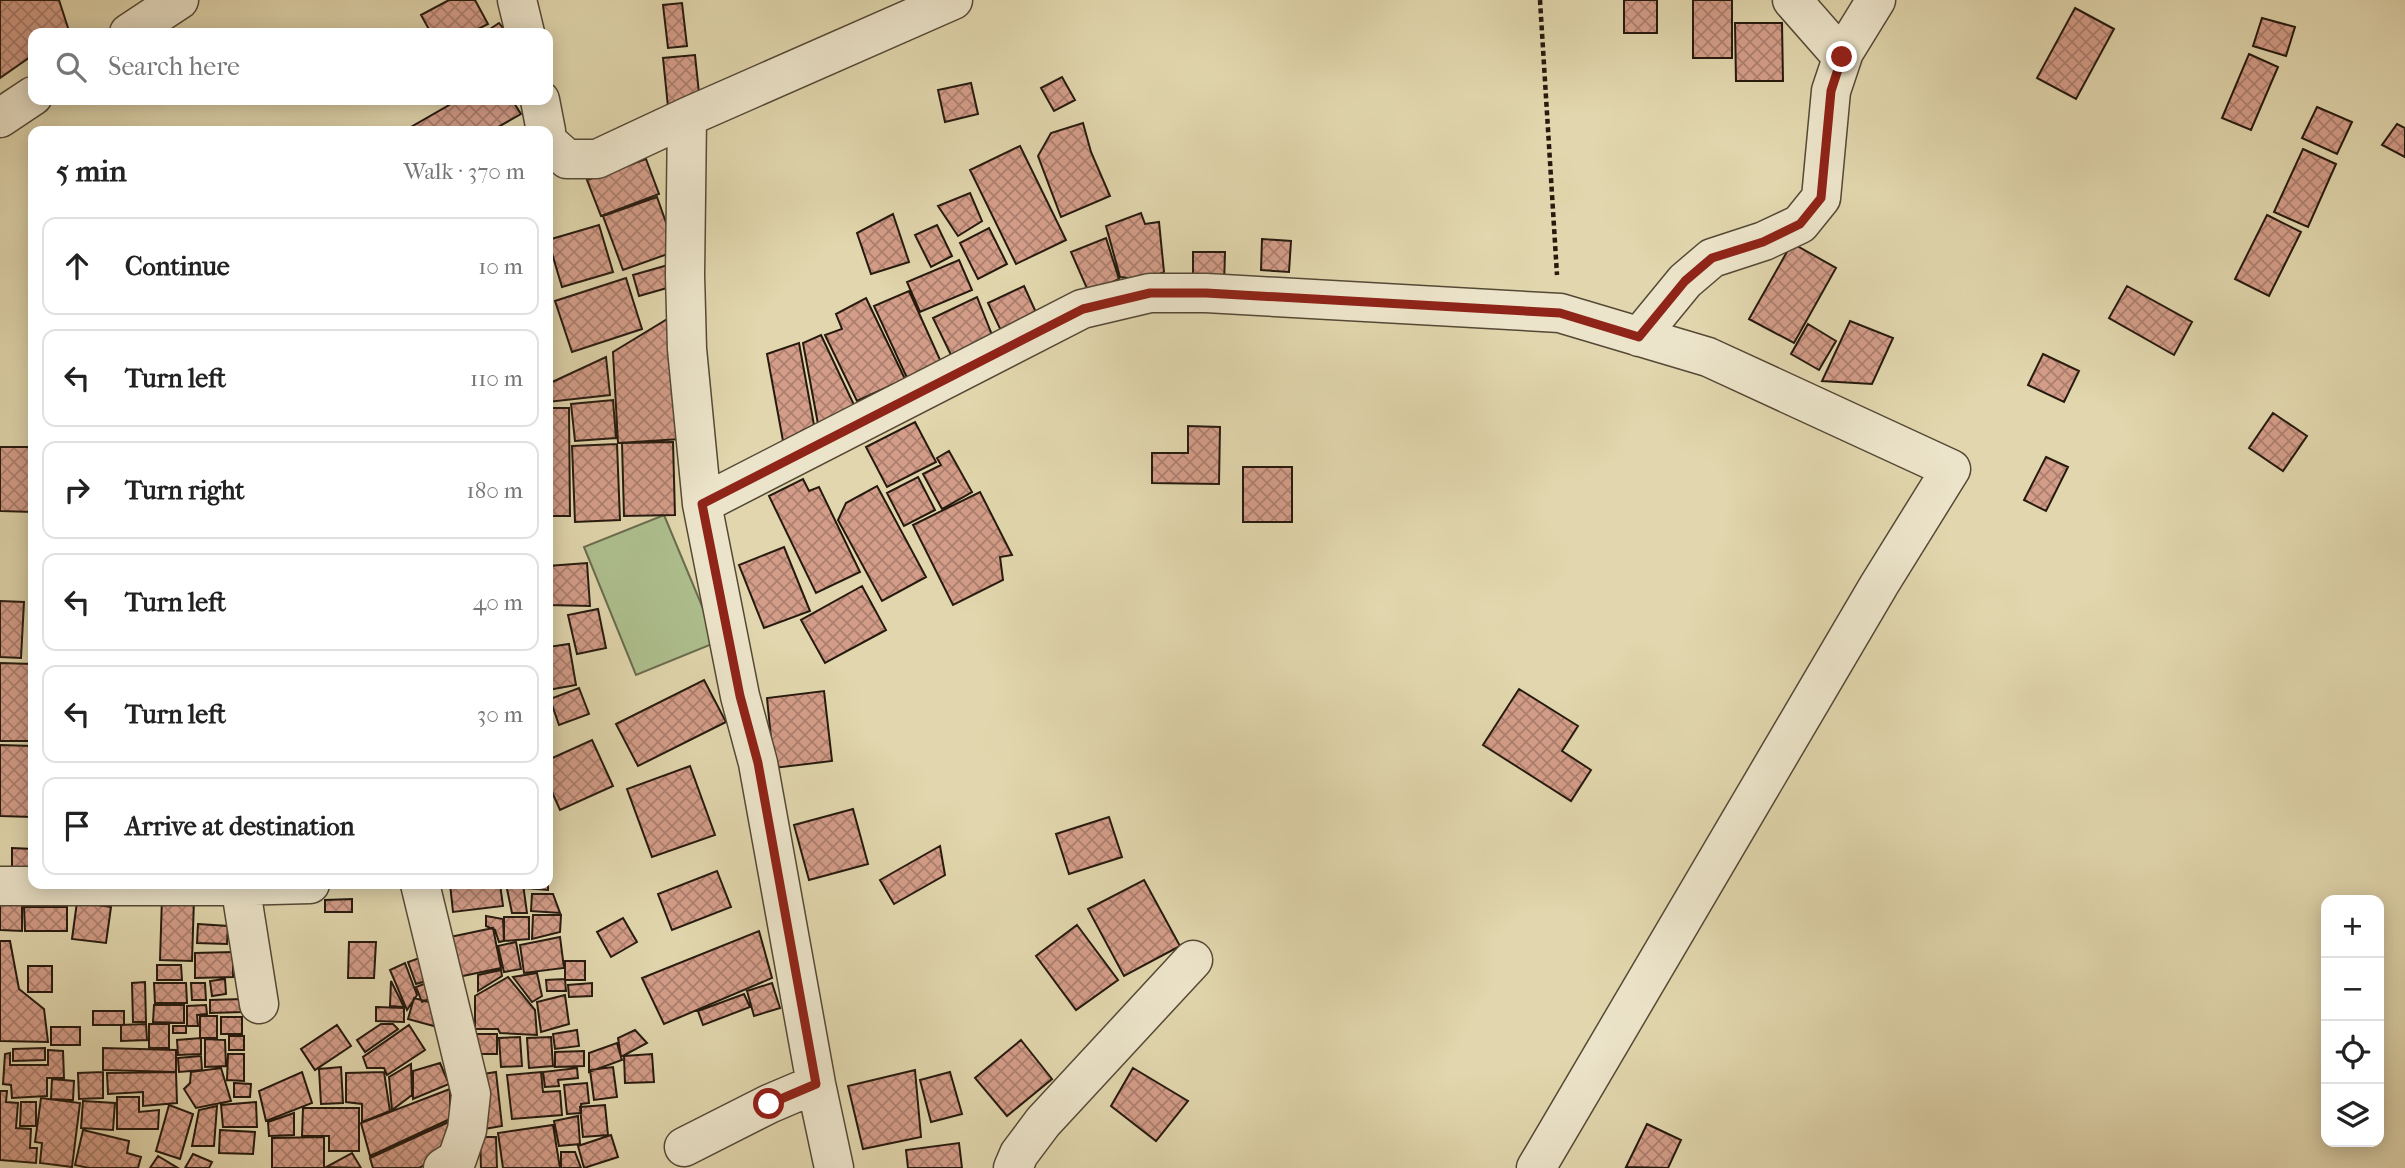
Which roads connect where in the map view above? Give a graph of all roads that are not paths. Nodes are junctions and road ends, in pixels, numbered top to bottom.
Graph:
1 (179, 0) edge
2 (517, 0) edge
3 (953, 0) edge
4 (1793, 0) edge
5 (1876, 0) edge
6 (136, 28) edge
7 (524, 28) edge
8 (1842, 57) junction
9 (28, 99) edge
10 (541, 105) edge
11 (687, 117) junction
12 (0, 118) edge
13 (545, 126) edge
14 (553, 146) edge
15 (1639, 337) junction
16 (702, 504) junction
17 (0, 886) edge
18 (28, 886) edge
19 (241, 889) edge
20 (421, 889) edge
21 (1193, 960) dead end
22 (259, 1004) dead end
23 (816, 1084) junction
24 (684, 1147) dead end
25 (443, 1168) edge
26 (834, 1168) edge
27 (1013, 1168) edge
28 (1536, 1168) edge

1 - 6 street
2 - 7 street
3 - 11 street
4 - 8 street
5 - 8 street
8 - 15 street
9 - 12 street
10 - 13 street
11 - 14 street
11 - 16 street
15 - 16 street
15 - 28 street
16 - 23 street
17 - 18 street
19 - 22 street
20 - 25 street
21 - 27 street
23 - 24 street
23 - 26 street

